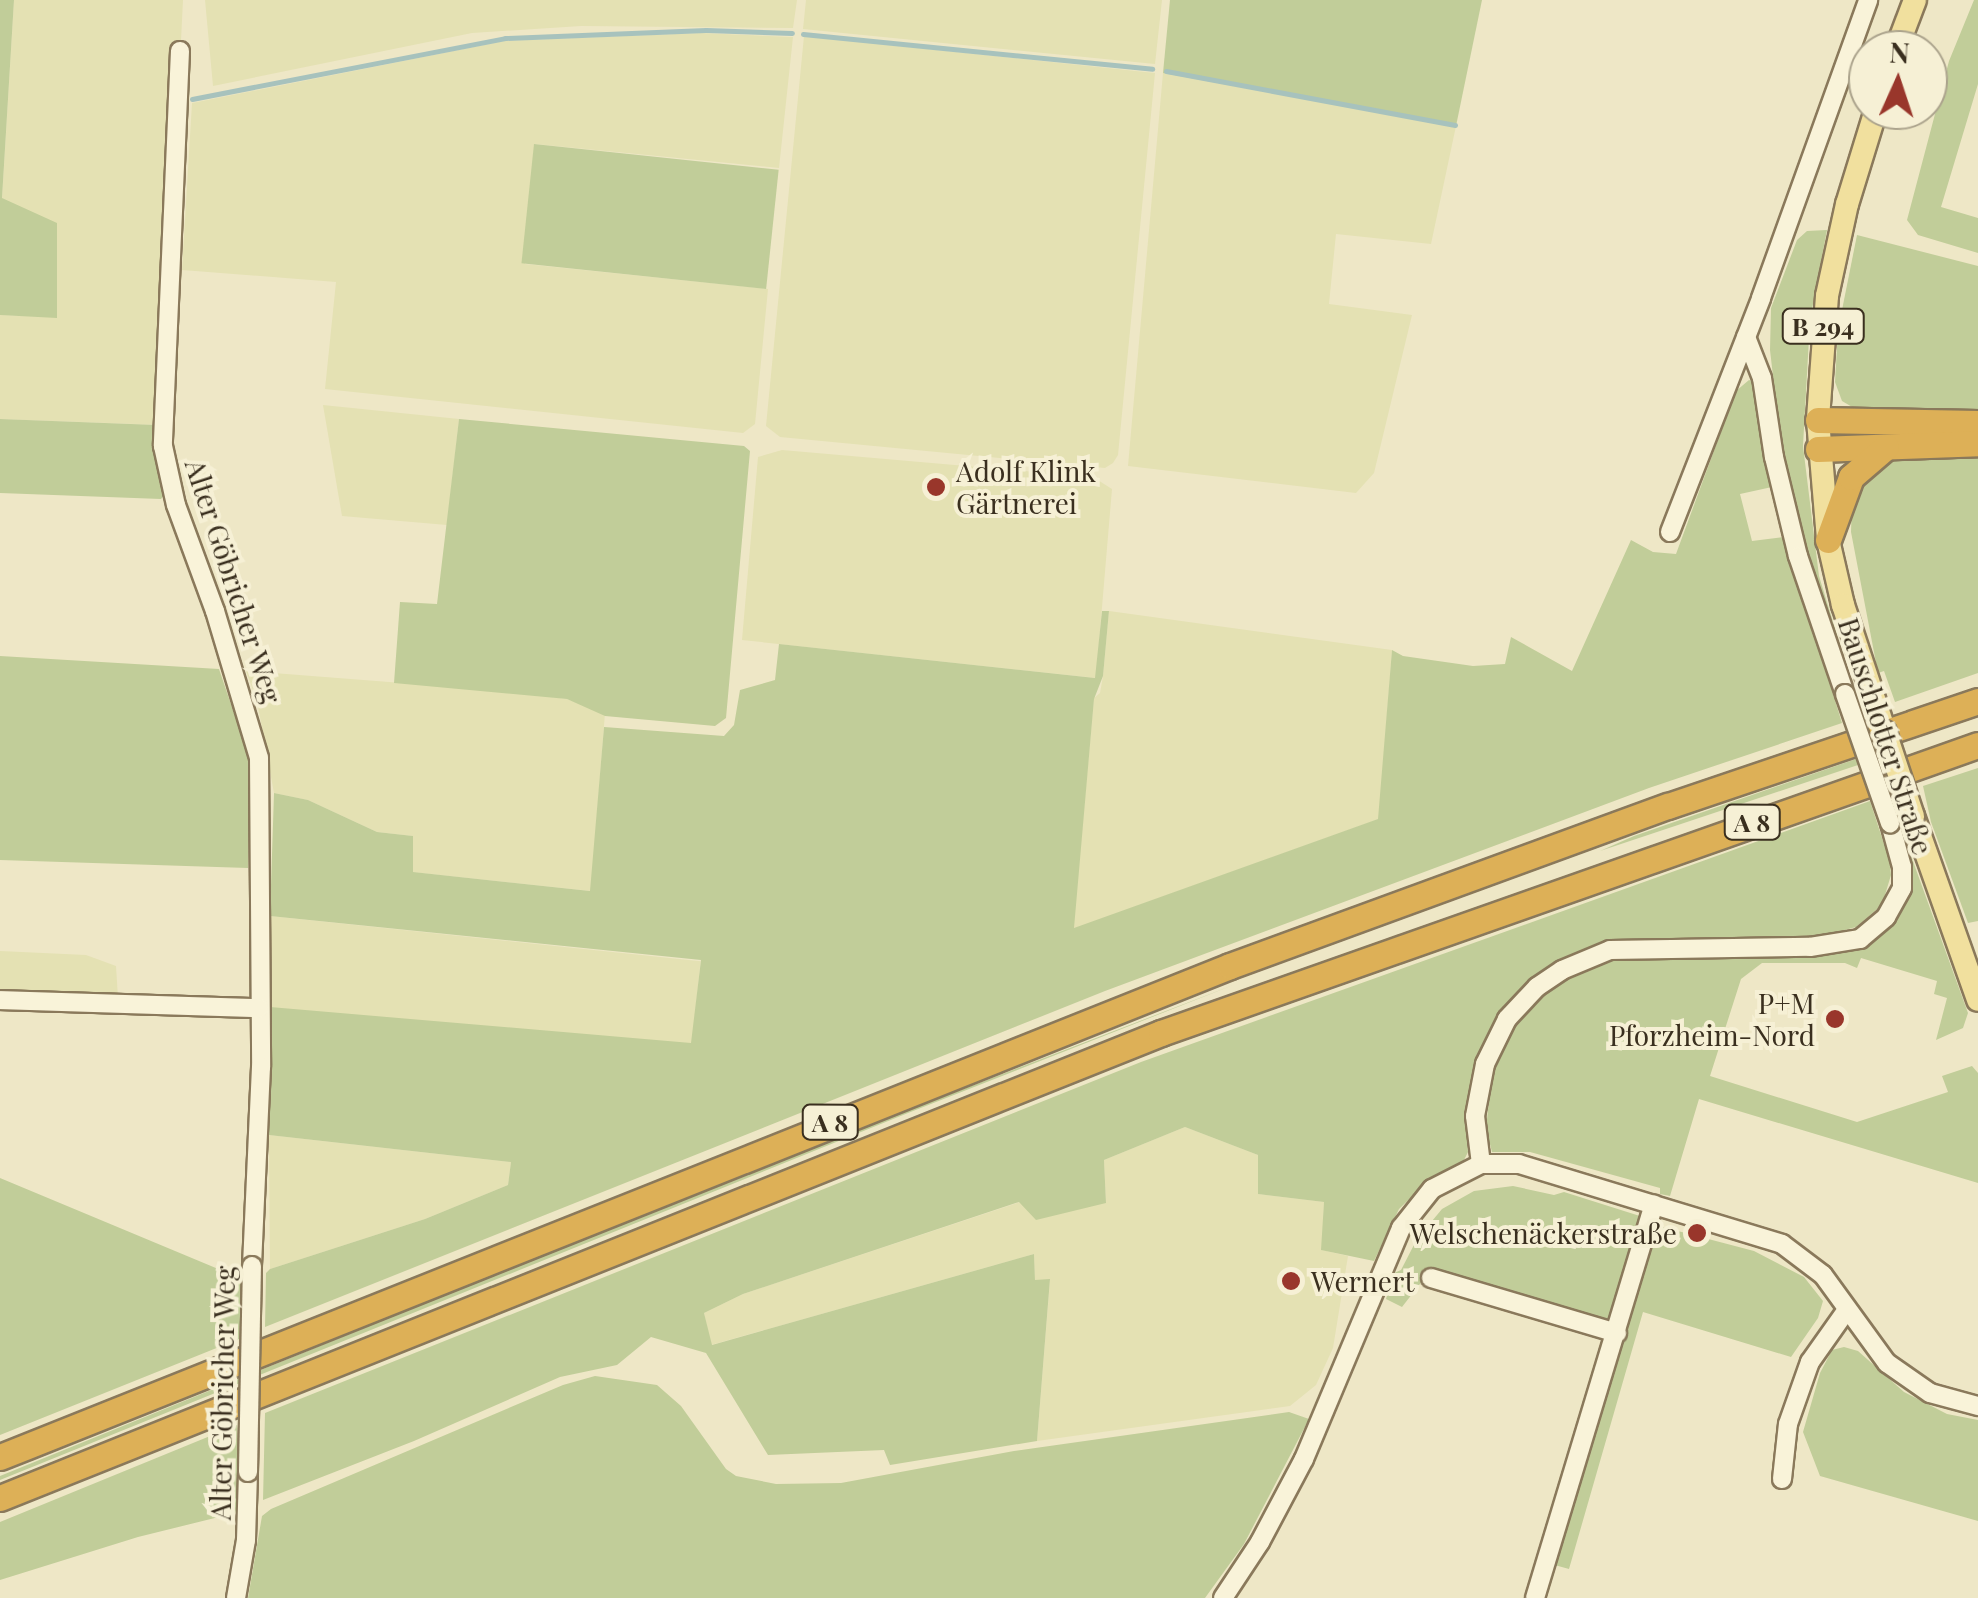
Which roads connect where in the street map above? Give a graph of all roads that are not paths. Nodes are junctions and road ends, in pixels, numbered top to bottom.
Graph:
1 (1868, 0) edge
2 (1915, 0) edge
3 (1904, 30) edge
4 (180, 51) dead end
5 (1870, 130) edge
6 (1746, 337) junction
7 (1818, 420) junction
8 (1978, 422) edge
9 (1978, 443) edge
10 (1886, 447) junction
11 (1818, 449) junction
12 (1670, 532) dead end
13 (1828, 540) junction
14 (1978, 701) edge
15 (1978, 746) edge
16 (0, 1000) edge
17 (1978, 1000) edge
18 (259, 1008) junction
19 (1481, 1164) junction
20 (1654, 1205) junction
21 (1431, 1278) dead end
22 (1846, 1311) junction
23 (1618, 1333) junction
24 (1978, 1406) edge
25 (0, 1457) edge
26 (1782, 1479) dead end
27 (0, 1498) edge
28 (236, 1598) edge
29 (1223, 1598) edge
30 (1535, 1598) edge

1 - 6 street
2 - 3 main road
4 - 18 street, Alter Göbricher Weg
5 - 7 main road, B 294
6 - 12 street
6 - 19 street, Bauschlotter Straße, bridge
7 - 8 highway
7 - 11 main road, B 294
9 - 10 highway
10 - 11 highway
10 - 13 highway
11 - 13 main road, B 294
13 - 17 main road, B 294, bridge
14 - 25 highway, A 8
15 - 27 highway, A 8
16 - 18 street
18 - 28 street, Alter Göbricher Weg, bridge
19 - 20 street
19 - 29 street
20 - 22 street
20 - 23 street
21 - 23 street
22 - 24 street
22 - 26 street
23 - 30 street

